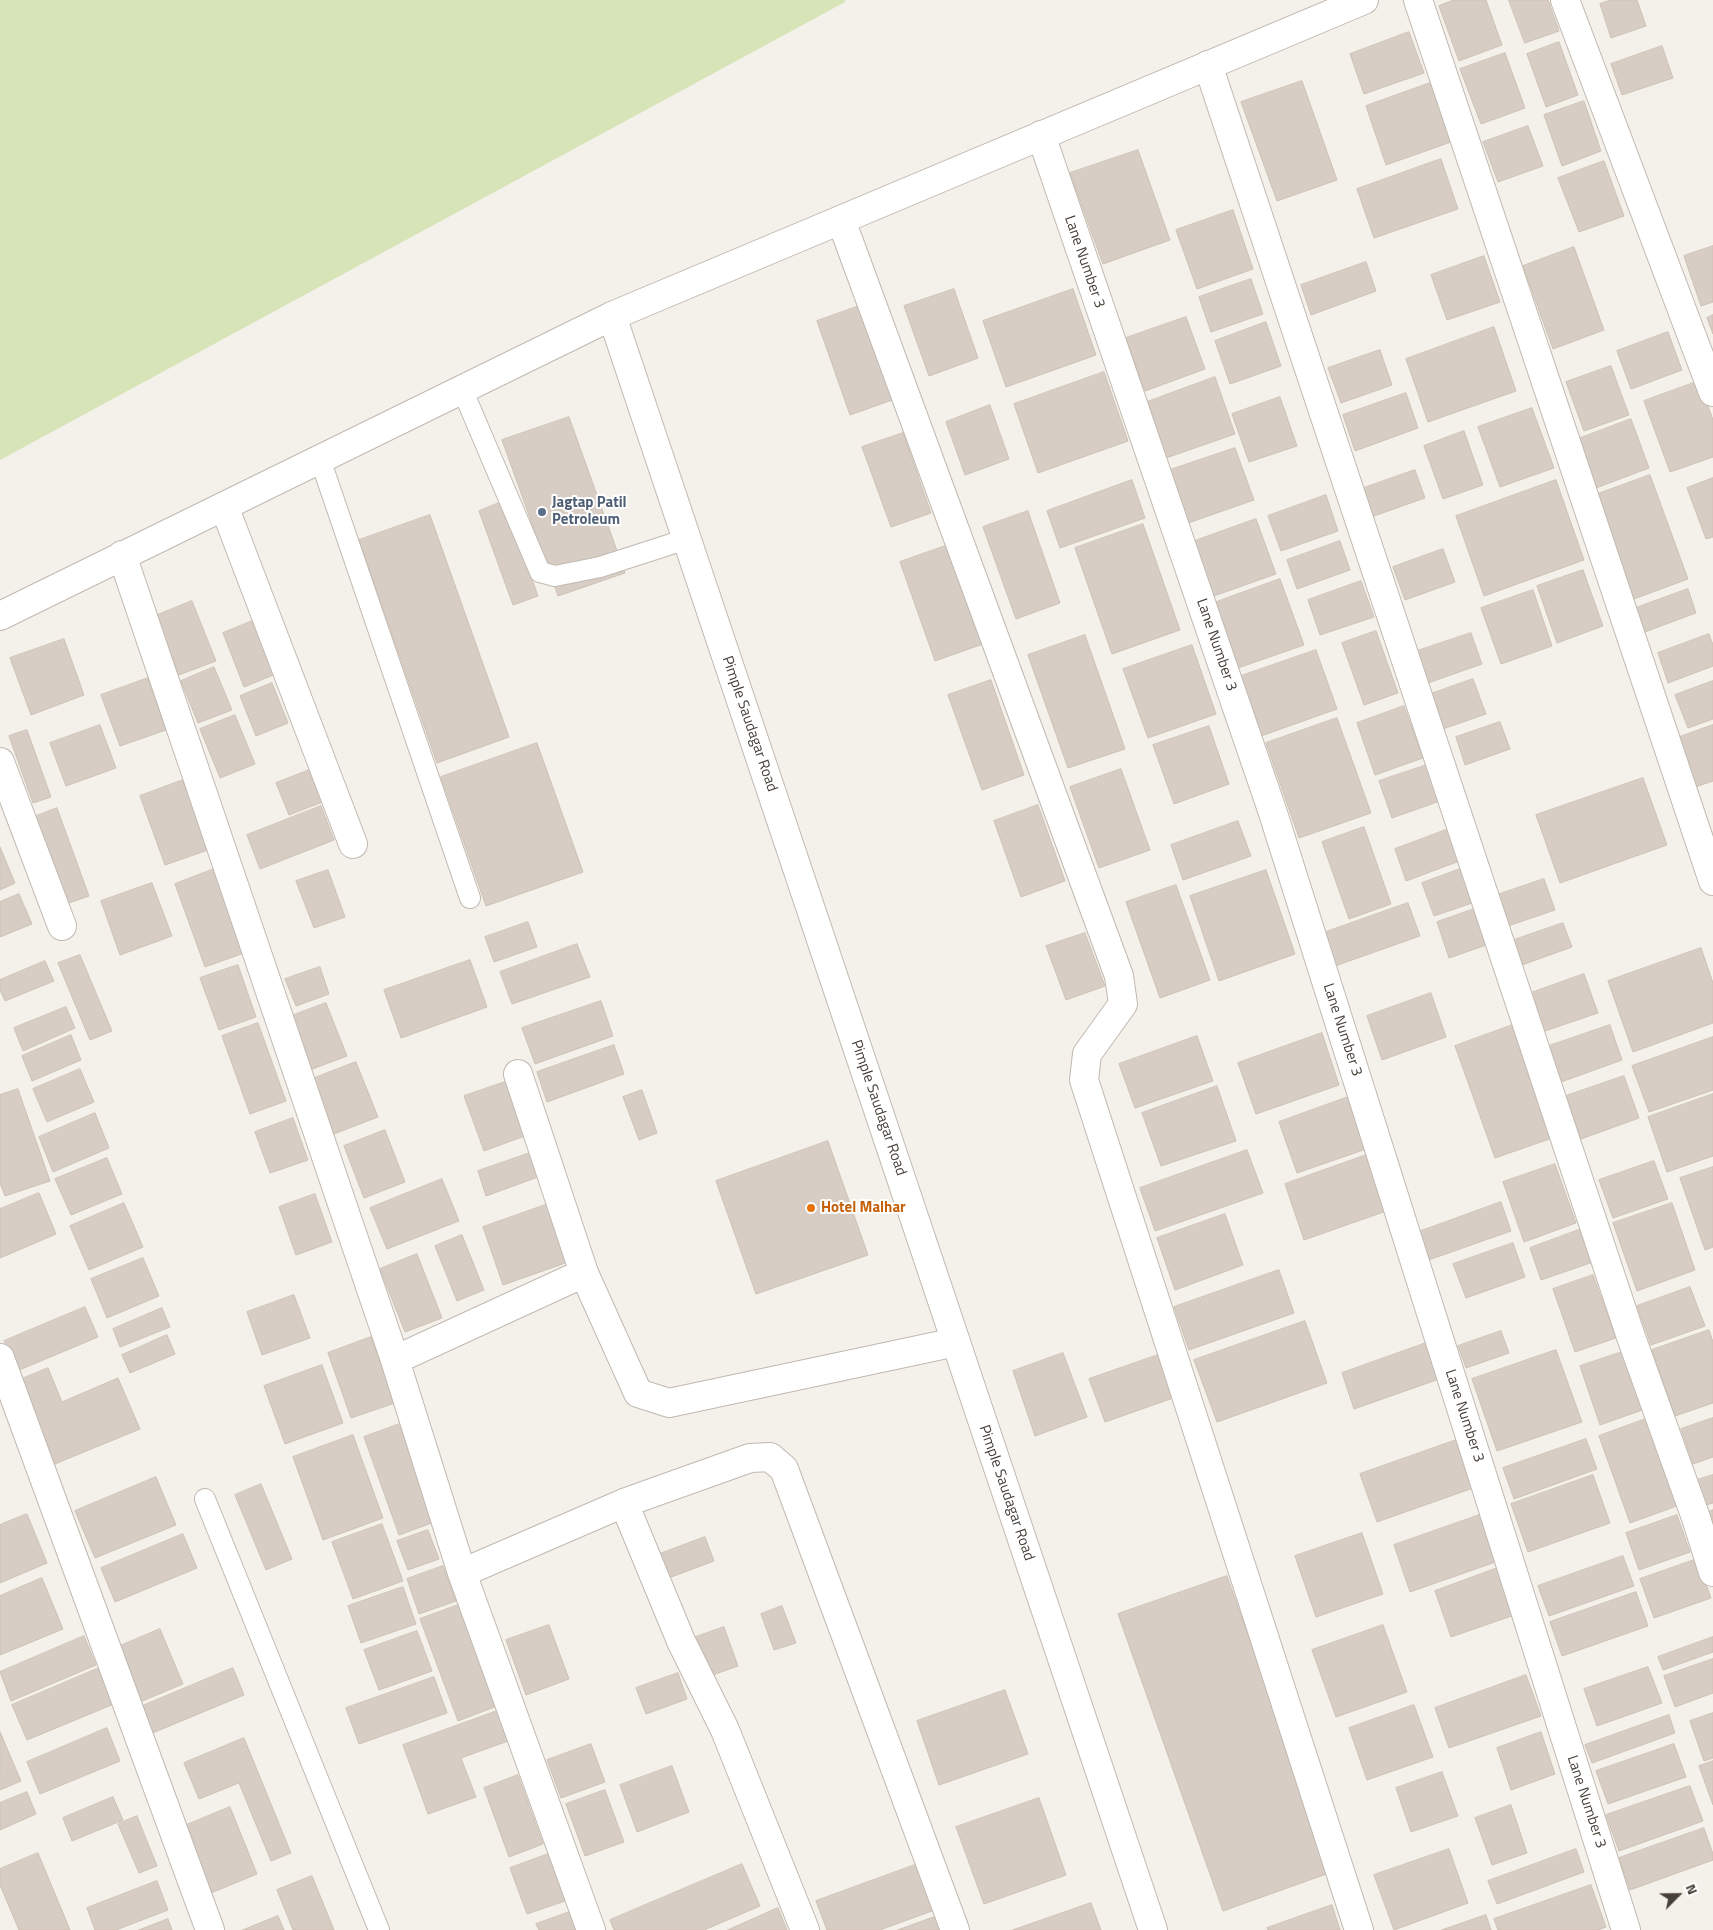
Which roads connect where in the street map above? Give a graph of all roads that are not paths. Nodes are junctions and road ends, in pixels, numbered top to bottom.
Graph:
1 (1364, 0) edge
2 (1418, 0) edge
3 (1565, 0) edge
4 (1208, 65) junction
5 (1041, 135) junction
6 (841, 220) junction
7 (612, 316) junction
8 (462, 389) junction
9 (1713, 392) edge
10 (320, 459) junction
11 (224, 506) junction
12 (687, 538) junction
13 (122, 555) junction
14 (0, 616) edge
15 (0, 762) edge
16 (354, 844) dead end
17 (1713, 881) edge
18 (470, 898) dead end
19 (62, 926) dead end
20 (518, 1074) dead end
21 (584, 1273) junction
22 (956, 1342) junction
23 (0, 1358) edge
24 (395, 1360) junction
25 (205, 1499) dead end
26 (624, 1503) junction
27 (1713, 1572) edge
28 (462, 1573) junction
29 (210, 1930) edge
30 (379, 1930) edge
31 (591, 1930) edge
32 (805, 1930) edge
33 (955, 1930) edge
34 (1153, 1930) edge
35 (1360, 1930) edge
36 (1626, 1930) edge

1 - 4 street
2 - 17 street
3 - 9 street
4 - 5 street
4 - 27 street
5 - 6 street
5 - 36 street, Lane Number 3
6 - 7 street
6 - 35 street
7 - 8 street
7 - 12 street, Pimple Saudagar Road
8 - 10 street
8 - 12 lane
10 - 11 street
10 - 18 lane
11 - 13 street
11 - 16 street
12 - 22 street, Pimple Saudagar Road
13 - 14 street
13 - 24 street
15 - 19 street
20 - 21 street
21 - 22 street
21 - 24 street
22 - 34 street, Pimple Saudagar Road
23 - 29 street
24 - 28 street
25 - 30 lane
26 - 28 street
26 - 32 street
26 - 33 street
28 - 31 street

